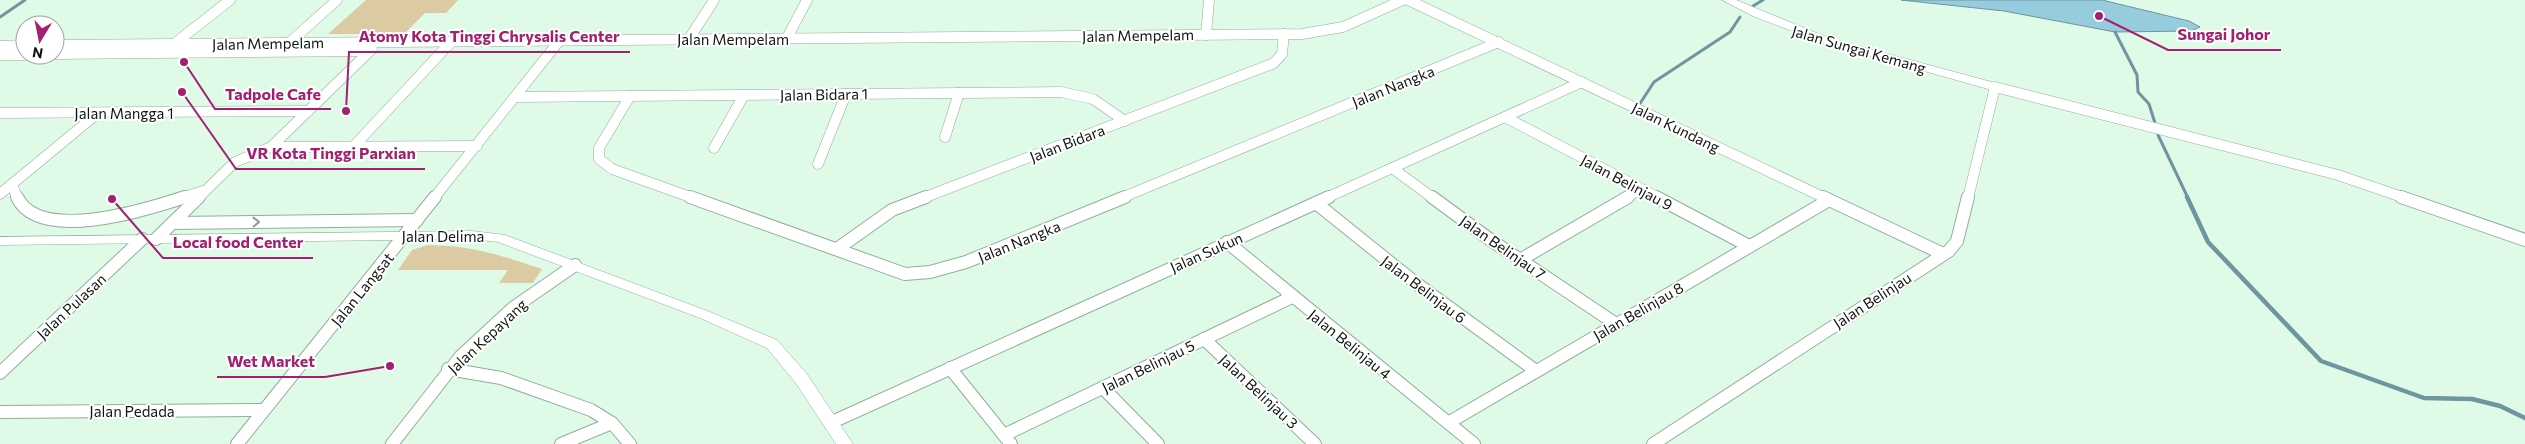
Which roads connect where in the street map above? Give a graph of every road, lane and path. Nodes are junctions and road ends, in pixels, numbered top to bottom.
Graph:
1 (230, 0) edge
2 (338, 0) edge
3 (714, 0) edge
4 (807, 0) edge
5 (1209, 0) edge
6 (1403, 0) edge
7 (1408, 0) edge
8 (1727, 0) edge
9 (1284, 34) junction
10 (1206, 35) junction
11 (787, 38) junction
12 (689, 39) junction
13 (560, 40) junction
14 (452, 41) junction
15 (378, 42) junction
16 (1499, 42) junction
17 (289, 43) junction
18 (174, 44) junction
19 (15, 45) edge
20 (65, 45) edge
21 (0, 46) edge
22 (369, 51) junction
23 (15, 54) edge
24 (65, 54) edge
25 (0, 55) edge
26 (1582, 82) junction
27 (1995, 87) junction
28 (960, 93) junction
29 (846, 94) junction
30 (744, 95) junction
31 (630, 96) junction
32 (516, 97) junction
33 (308, 111) junction
34 (0, 113) edge
35 (98, 113) junction
36 (1505, 117) junction
37 (1125, 121) junction
38 (945, 137) dead end
39 (354, 146) junction
40 (477, 146) junction
41 (271, 147) junction
42 (714, 148) dead end
43 (818, 164) dead end
44 (1392, 168) junction
45 (12, 184) junction
46 (207, 190) junction
47 (1641, 190) junction
48 (0, 194) edge
49 (1829, 200) junction
50 (1316, 202) junction
51 (417, 220) junction
52 (173, 223) junction
53 (405, 236) junction
54 (149, 239) junction
55 (2525, 240) edge
56 (0, 241) edge
57 (1228, 242) junction
58 (1750, 246) junction
59 (837, 249) junction
60 (1943, 254) junction
61 (1520, 260) junction
62 (575, 265) junction
63 (1292, 297) junction
64 (1616, 324) junction
65 (1204, 339) junction
66 (950, 368) junction
67 (448, 369) junction
68 (1536, 371) junction
69 (0, 373) edge
70 (1103, 388) junction
71 (264, 410) junction
72 (0, 412) edge
73 (830, 422) junction
74 (612, 423) junction
75 (1448, 423) junction
76 (1008, 440) edge
77 (238, 444) edge
78 (392, 444) edge
79 (560, 444) edge
80 (630, 444) edge
81 (845, 444) edge
82 (1158, 444) edge
83 (1315, 444) edge
84 (1474, 444) edge
85 (1653, 444) edge

1 - 18 street
2 - 17 street
3 - 12 street
4 - 11 street
5 - 10 street
6 - 9 street, Jalan Mempelam
7 - 16 street, Jalan Kundang
8 - 27 street, Jalan Sungai Kemang
9 - 10 street, Jalan Mempelam
9 - 37 street, Jalan Bidara
10 - 11 street, Jalan Mempelam
11 - 12 street, Jalan Mempelam
12 - 13 street, Jalan Mempelam
13 - 14 street, Jalan Mempelam
13 - 32 street, Jalan Langsat
14 - 15 street, Jalan Mempelam
14 - 39 street
15 - 17 street, Jalan Mempelam
15 - 22 street
16 - 26 street, Jalan Kundang
16 - 59 street, Jalan Nangka
17 - 18 street, Jalan Mempelam
18 - 20 street, Jalan Mempelam
19 - 21 street
22 - 24 street, Jalan Mempelam
22 - 33 street
23 - 25 street
26 - 36 street, Jalan Sukun
26 - 49 street, Jalan Kundang
27 - 55 street
27 - 60 street, Jalan Belinjau
28 - 29 street, Jalan Bidara 1
28 - 37 street, Jalan Bidara 1
28 - 38 street
29 - 30 street, Jalan Bidara 1
29 - 43 street
30 - 31 street, Jalan Bidara 1
30 - 42 street
31 - 32 street, Jalan Bidara 1
31 - 59 street, Jalan Nangka
32 - 40 street, Jalan Langsat
33 - 35 street, Jalan Mangga 1
33 - 41 street
34 - 35 street, Jalan Mangga 1
35 - 45 street
36 - 44 street, Jalan Sukun
36 - 47 street, Jalan Belinjau 9
37 - 59 street, Jalan Bidara
39 - 40 street
39 - 41 street
40 - 51 street, Jalan Langsat
41 - 46 street, Jalan Pulasan
44 - 50 street, Jalan Sukun
44 - 61 street, Jalan Belinjau 7
45 - 46 street
45 - 48 street
46 - 52 street, Jalan Pulasan
47 - 58 street, Jalan Belinjau 9
47 - 61 street
49 - 58 street, Jalan Belinjau 8
49 - 60 street, Jalan Kundang
50 - 57 street, Jalan Sukun
50 - 68 street, Jalan Belinjau 6
52 -> 51 street, Jalan Delima
51 - 53 street, Jalan Langsat
52 - 54 street, Jalan Pulasan
53 - 54 street, Jalan Delima
53 - 62 street, Jalan Delima
53 - 71 street, Jalan Langsat
54 - 56 street, Jalan Delima
54 - 69 street, Jalan Pulasan
57 - 63 street, Jalan Belinjau 4
57 - 66 street, Jalan Sukun
58 - 64 street, Jalan Belinjau 8
60 - 85 street, Jalan Belinjau
61 - 64 street, Jalan Belinjau 7
62 - 67 street, Jalan Kepayang
62 - 73 street, Jalan Delima
63 - 65 street, Jalan Belinjau 5
63 - 75 street, Jalan Belinjau 4
64 - 68 street, Jalan Belinjau 8
65 - 70 street, Jalan Belinjau 5
65 - 83 street, Jalan Belinjau 3
66 - 73 street, Jalan Sukun
66 - 76 street
67 - 74 street
67 - 78 street, Jalan Kepayang
68 - 75 street, Jalan Belinjau 8
70 - 76 street, Jalan Belinjau 5
70 - 82 street
71 - 72 street, Jalan Pedada
71 - 77 street, Jalan Langsat
73 - 81 street, Jalan Delima
74 - 79 street
74 - 80 street
75 - 84 street, Jalan Belinjau 4

